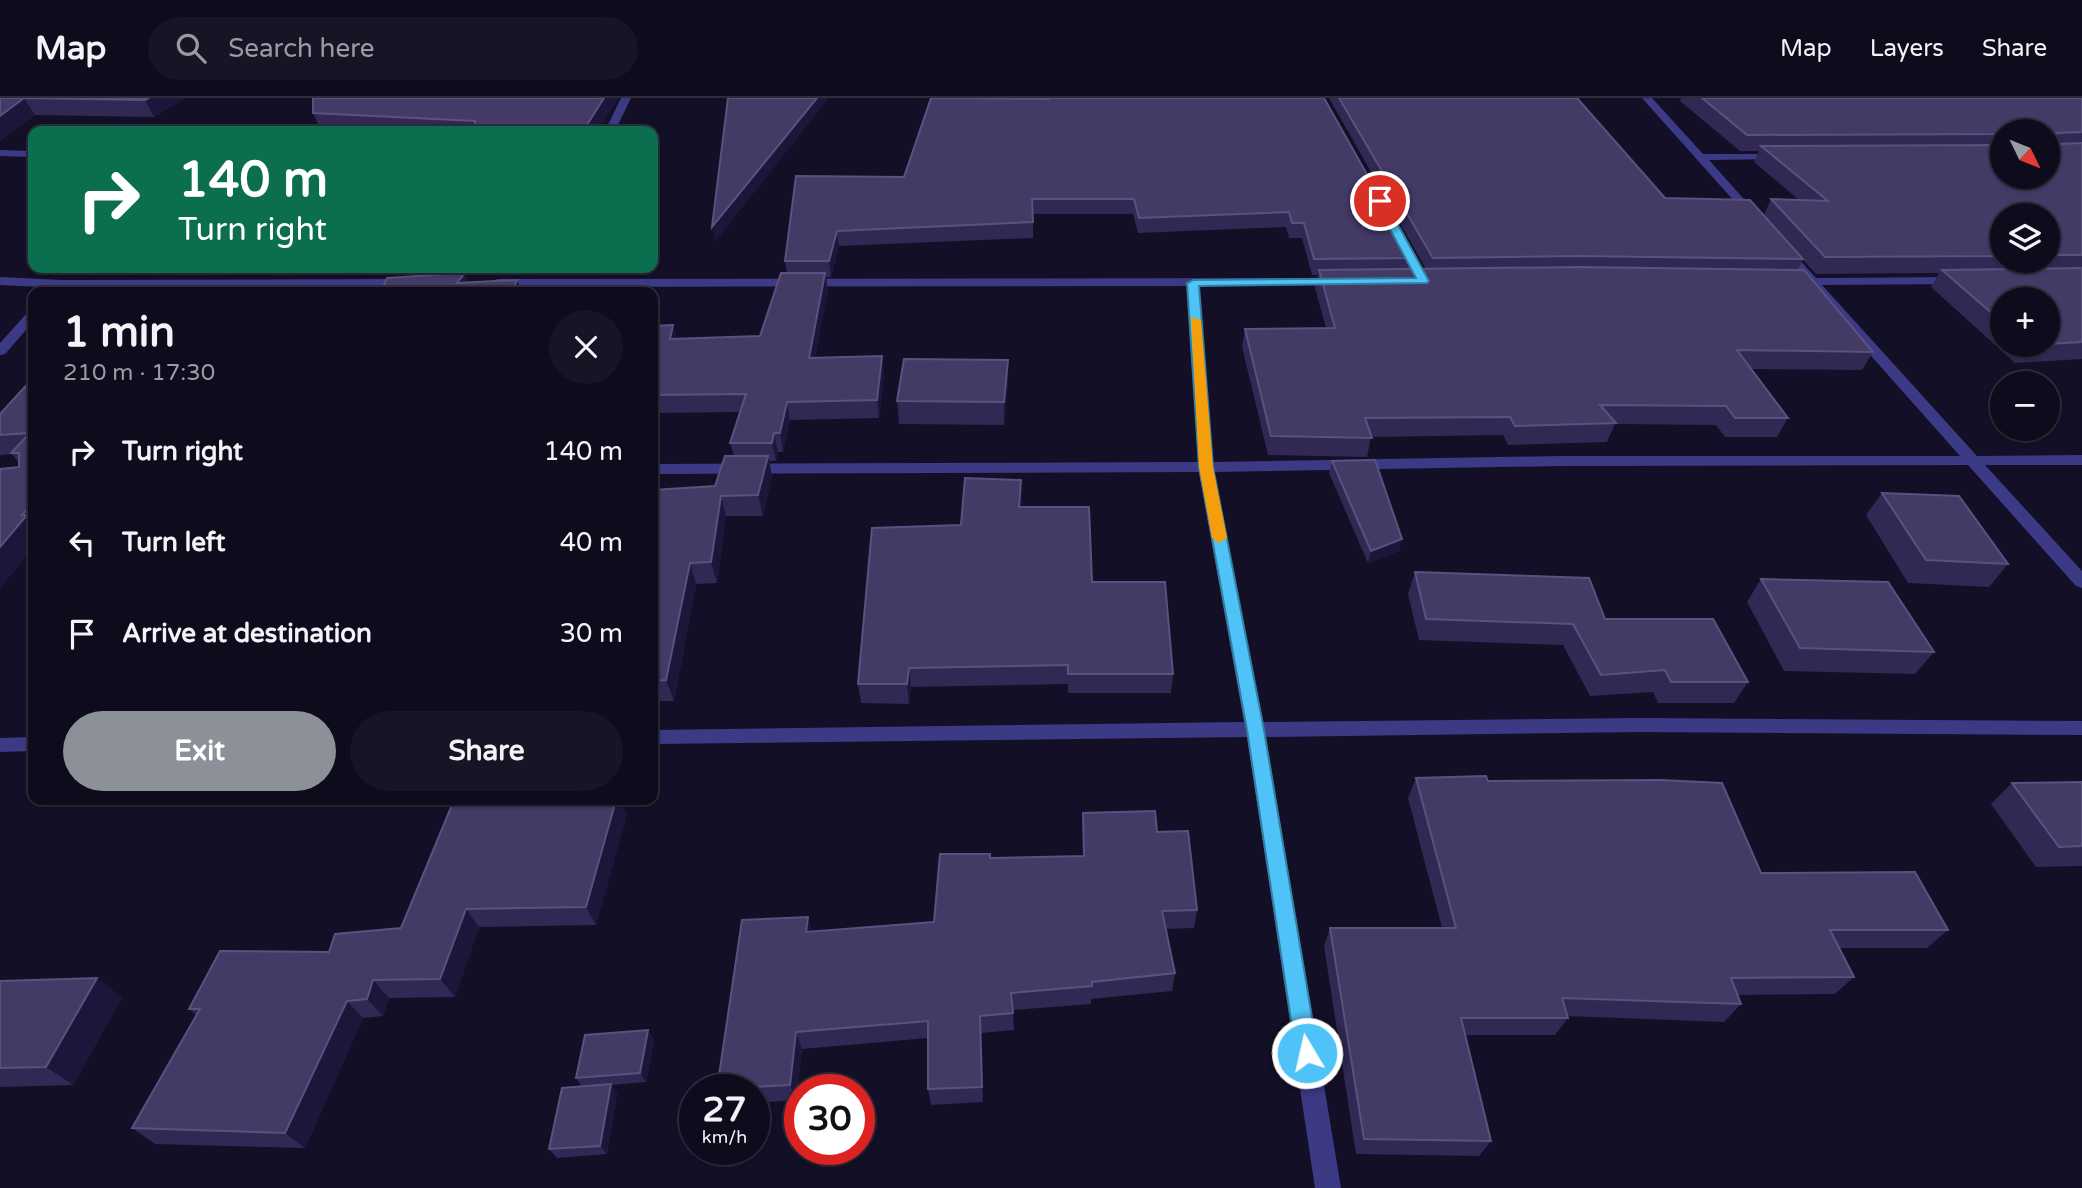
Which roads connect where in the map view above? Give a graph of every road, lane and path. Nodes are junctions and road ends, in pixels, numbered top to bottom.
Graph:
1 (626, 98) edge
2 (1647, 98) edge
3 (612, 126) edge
4 (0, 153) edge
5 (28, 154) edge
6 (1788, 156) edge
7 (1699, 157) junction
8 (72, 273) edge
9 (519, 273) edge
10 (1974, 280) edge
11 (0, 281) edge
12 (1355, 281) edge
13 (1772, 282) edge
14 (1812, 282) junction
15 (483, 283) edge
16 (510, 283) junction
17 (1193, 283) junction
18 (416, 284) edge
19 (50, 287) edge
20 (59, 287) edge
21 (148, 287) edge
22 (28, 320) edge
23 (0, 351) edge
24 (2082, 460) edge
25 (1976, 461) junction
26 (1206, 467) junction
27 (658, 469) edge
28 (2082, 582) edge
29 (2082, 728) edge
30 (1255, 730) junction
31 (658, 737) edge
32 (28, 744) edge
33 (0, 745) edge
34 (1328, 1188) edge

1 - 3 street
2 - 7 street
4 - 5 street
6 - 7 street
7 - 14 street
8 - 20 street
9 - 16 street
10 - 14 street
11 - 19 street
12 - 17 street
13 - 14 street
14 - 25 street
15 - 16 street
16 - 17 street
17 - 26 street
18 - 21 street
22 - 23 street
24 - 25 street
25 - 26 street
25 - 28 street
26 - 27 street
26 - 30 street
29 - 30 street
30 - 31 street
30 - 34 street
32 - 33 street

